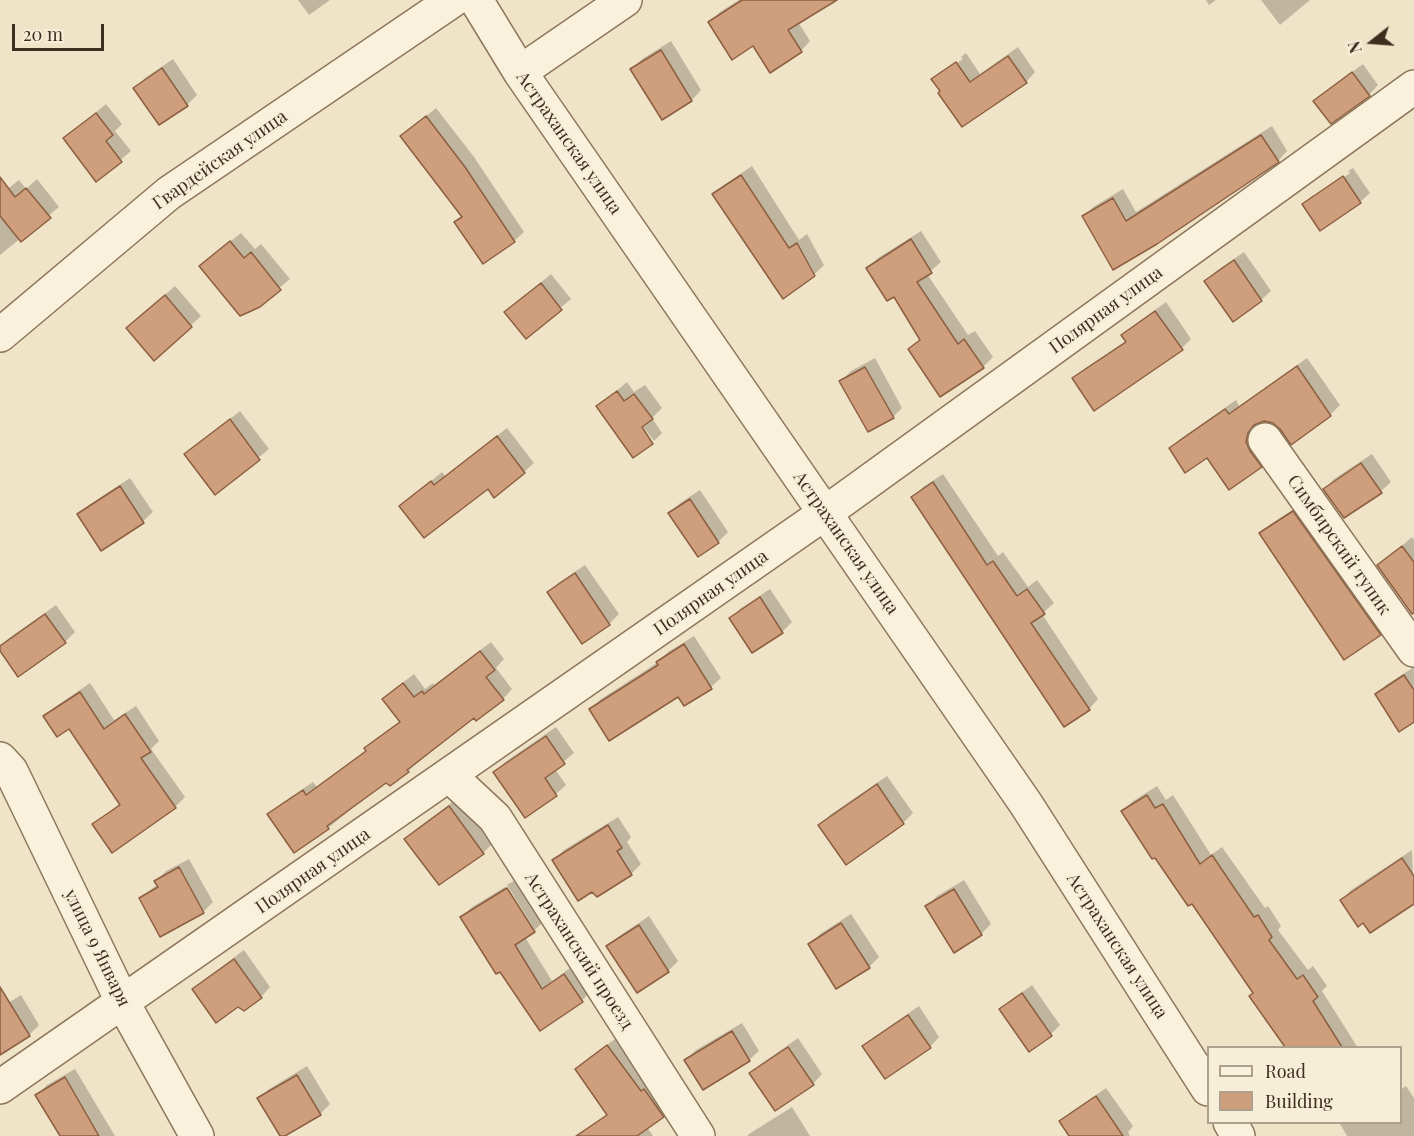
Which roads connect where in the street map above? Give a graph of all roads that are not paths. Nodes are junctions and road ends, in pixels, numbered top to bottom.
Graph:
1 (453, 0) edge
2 (476, 0) edge
3 (625, 0) edge
4 (520, 72) junction
5 (1414, 87) edge
6 (0, 335) edge
7 (1265, 440) dead end
8 (825, 513) junction
9 (1413, 648) edge
10 (0, 759) edge
11 (449, 776) junction
12 (123, 1003) junction
13 (1207, 1086) edge
14 (0, 1087) edge
15 (197, 1136) edge
16 (698, 1136) edge

1 - 6 street, Гвардейская улица
2 - 4 street, Астраханская улица
3 - 4 street
4 - 8 street, Астраханская улица
5 - 8 street, Полярная улица
7 - 9 street, Симбирский тупик
8 - 11 street, Полярная улица
8 - 13 street, Астраханская улица
10 - 12 street, улица 9 Января
11 - 12 street, Полярная улица
11 - 16 street, Астраханский проезд
12 - 14 street, Полярная улица
12 - 15 street, улица 9 Января

